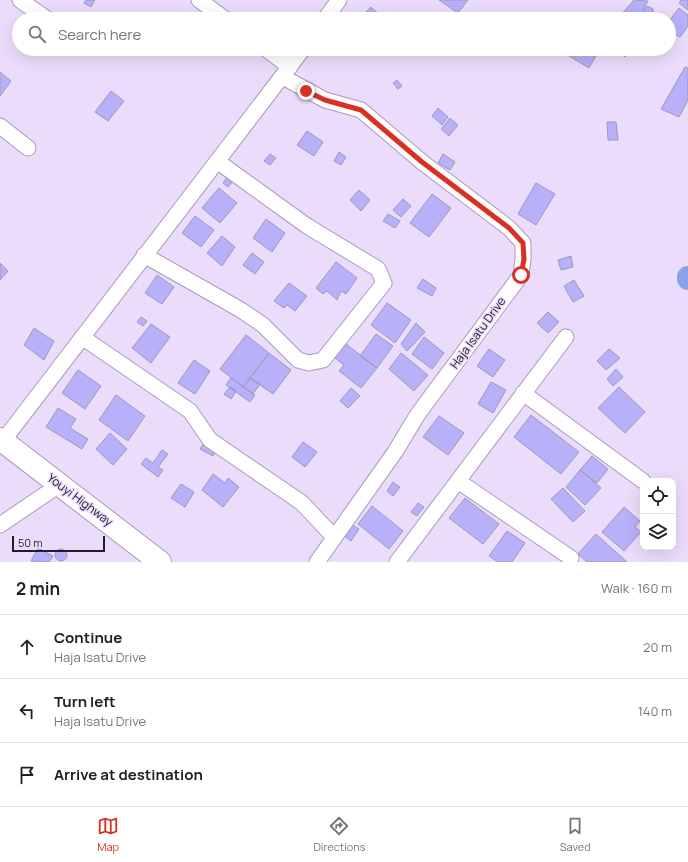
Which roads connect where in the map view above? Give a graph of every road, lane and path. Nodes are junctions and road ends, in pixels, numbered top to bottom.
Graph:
1 (20, 0) edge
2 (199, 0) edge
3 (339, 0) edge
4 (37, 12) edge
5 (215, 12) edge
6 (330, 12) edge
7 (272, 56) edge
8 (298, 56) edge
9 (287, 72) junction
10 (0, 126) edge
11 (28, 148) dead end
12 (217, 161) junction
13 (144, 255) junction
14 (82, 337) junction
15 (566, 337) dead end
16 (524, 393) junction
17 (1, 440) edge
18 (640, 479) edge
19 (458, 481) junction
20 (59, 485) junction
21 (0, 525) edge
22 (334, 537) junction
23 (571, 558) dead end
24 (160, 562) edge
25 (317, 562) edge
26 (397, 562) edge

1 - 4 street
2 - 5 street
3 - 6 street
7 - 9 street
8 - 9 street
9 - 12 street
9 - 22 street, Haja Isatu Drive
10 - 11 street
12 - 13 street
12 - 13 street
13 - 14 street
14 - 17 street
14 - 22 street
15 - 16 street
16 - 18 street
16 - 19 street
17 - 20 main road, Youyi Highway
19 - 23 street
19 - 26 street
20 - 21 street
20 - 24 main road, Youyi Highway
22 - 25 street, Haja Isatu Drive

